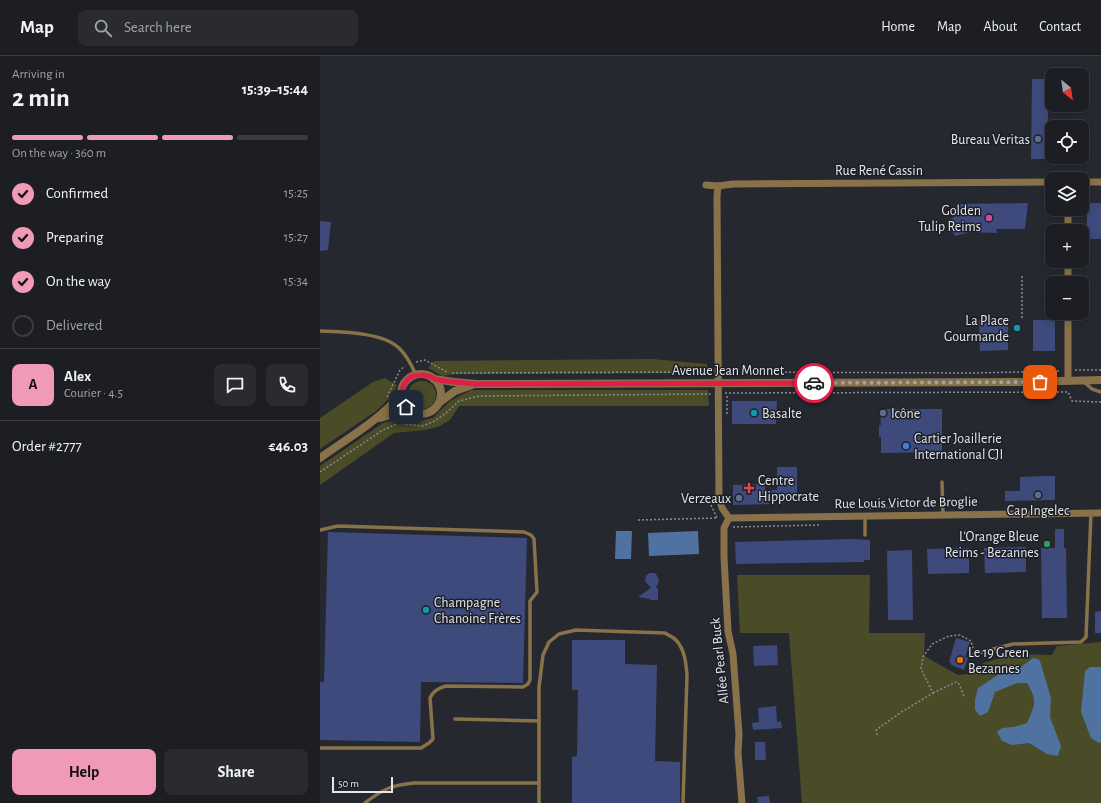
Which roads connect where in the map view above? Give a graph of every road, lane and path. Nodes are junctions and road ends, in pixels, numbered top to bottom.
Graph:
1 (1045, 182) edge
2 (1089, 182) edge
3 (1101, 182) edge
4 (706, 185) dead end
5 (718, 186) junction
6 (1022, 276) dead end
7 (1022, 318) dead end
8 (1068, 320) edge
9 (320, 331) edge
10 (411, 364) junction
11 (1101, 370) edge
12 (1068, 371) junction
13 (718, 372) junction
14 (452, 373) junction
15 (416, 375) junction
16 (434, 379) junction
17 (1082, 380) junction
18 (1101, 380) edge
19 (1068, 381) junction
20 (454, 382) junction
21 (718, 383) junction
22 (476, 384) junction
23 (1101, 392) edge
24 (719, 393) junction
25 (401, 394) junction
26 (440, 402) junction
27 (1101, 402) edge
28 (392, 410) junction
29 (411, 411) junction
30 (399, 424) junction
31 (320, 458) edge
32 (320, 472) edge
33 (942, 482) dead end
34 (719, 498) junction
35 (906, 507) dead end
36 (862, 508) dead end
37 (1091, 513) junction
38 (1101, 513) edge
39 (943, 515) junction
40 (865, 516) junction
41 (717, 518) junction
42 (729, 518) junction
43 (638, 520) dead end
44 (320, 530) edge
45 (865, 535) dead end
46 (974, 654) joint
47 (933, 693) junction
48 (964, 696) dead end
49 (455, 719) dead end
50 (539, 721) junction
51 (877, 735) dead end
52 (320, 748) edge
53 (539, 782) junction
54 (365, 803) edge
55 (539, 803) edge
56 (684, 803) edge
57 (742, 803) edge

1 - 5 street, Rue René Cassin
2 - 3 street
4 - 5 street, Rue René Cassin
5 - 13 street
6 - 7 path
8 - 12 street
9 - 10 lane
10 - 14 path
10 - 15 lane
10 - 28 path
11 - 12 path
12 - 13 path
12 - 19 street
13 - 14 path
13 - 21 street
14 - 20 path
15 - 16 street
15 - 25 street
16 - 20 street, Avenue Jean Monnet
16 - 26 street
17 - 18 street, Avenue Jean Monnet
17 - 19 street, Avenue Jean Monnet
17 - 23 lane
19 - 21 street, Avenue Jean Monnet
20 - 22 street, Avenue Jean Monnet
21 - 22 street, Avenue Jean Monnet
21 - 24 street
22 - 26 street, Avenue Jean Monnet
24 - 27 path
24 - 30 path
24 - 34 street
25 - 28 street
25 - 29 street
26 - 29 street
28 - 29 street
28 - 30 path
28 - 31 street
30 - 32 path
33 - 39 lane
34 - 41 path
34 - 42 street
35 - 36 path
37 - 38 street, Rue Louis Victor de Broglie
37 - 39 street, Rue Louis Victor de Broglie
37 - 46 lane
39 - 40 street, Rue Louis Victor de Broglie
40 - 42 street, Rue Louis Victor de Broglie
40 - 45 lane
41 - 42 path
41 - 43 path
42 - 57 street, Allée Pearl Buck
44 - 52 lane
46 - 47 path
47 - 48 path
47 - 51 path
49 - 50 lane
50 - 53 lane
50 - 56 lane
53 - 54 lane
53 - 55 lane

